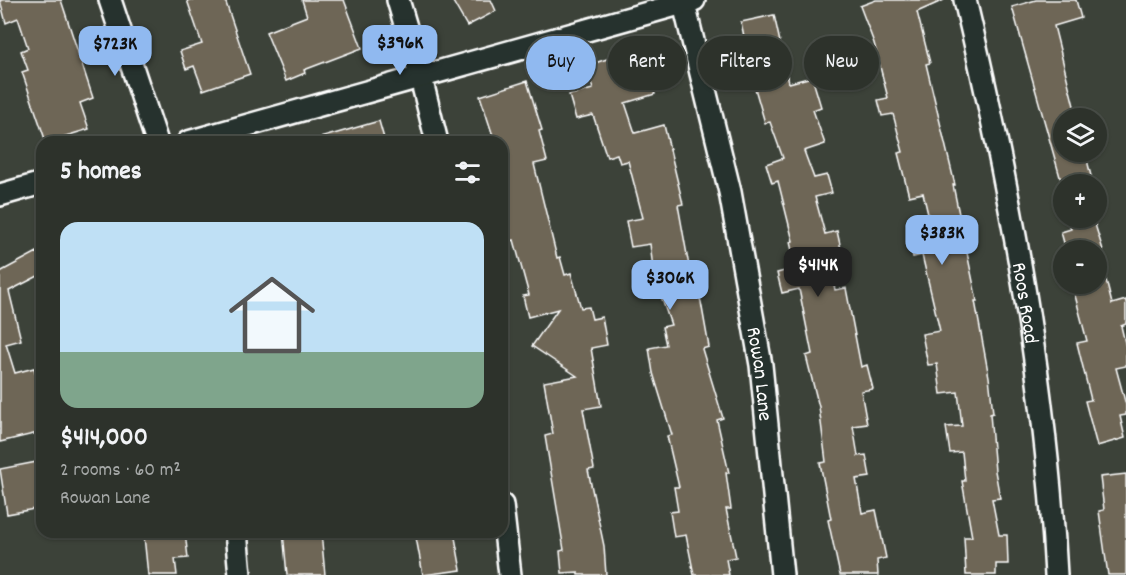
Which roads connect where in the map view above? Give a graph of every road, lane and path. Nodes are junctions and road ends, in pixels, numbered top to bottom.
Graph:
1 (110, 0) edge
2 (398, 0) edge
3 (965, 0) edge
4 (687, 1) edge
5 (421, 78) junction
6 (155, 136) edge
7 (210, 136) edge
8 (436, 136) edge
9 (36, 185) edge
10 (0, 195) edge
11 (237, 538) edge
12 (506, 538) edge
13 (240, 575) edge
14 (510, 575) edge
15 (783, 575) edge
16 (1056, 575) edge

1 - 6 street
2 - 5 street
3 - 16 street, Roos Road
4 - 5 street
4 - 15 street, Rowan Lane
5 - 7 street
5 - 8 street
9 - 10 street
11 - 13 street
12 - 14 street

